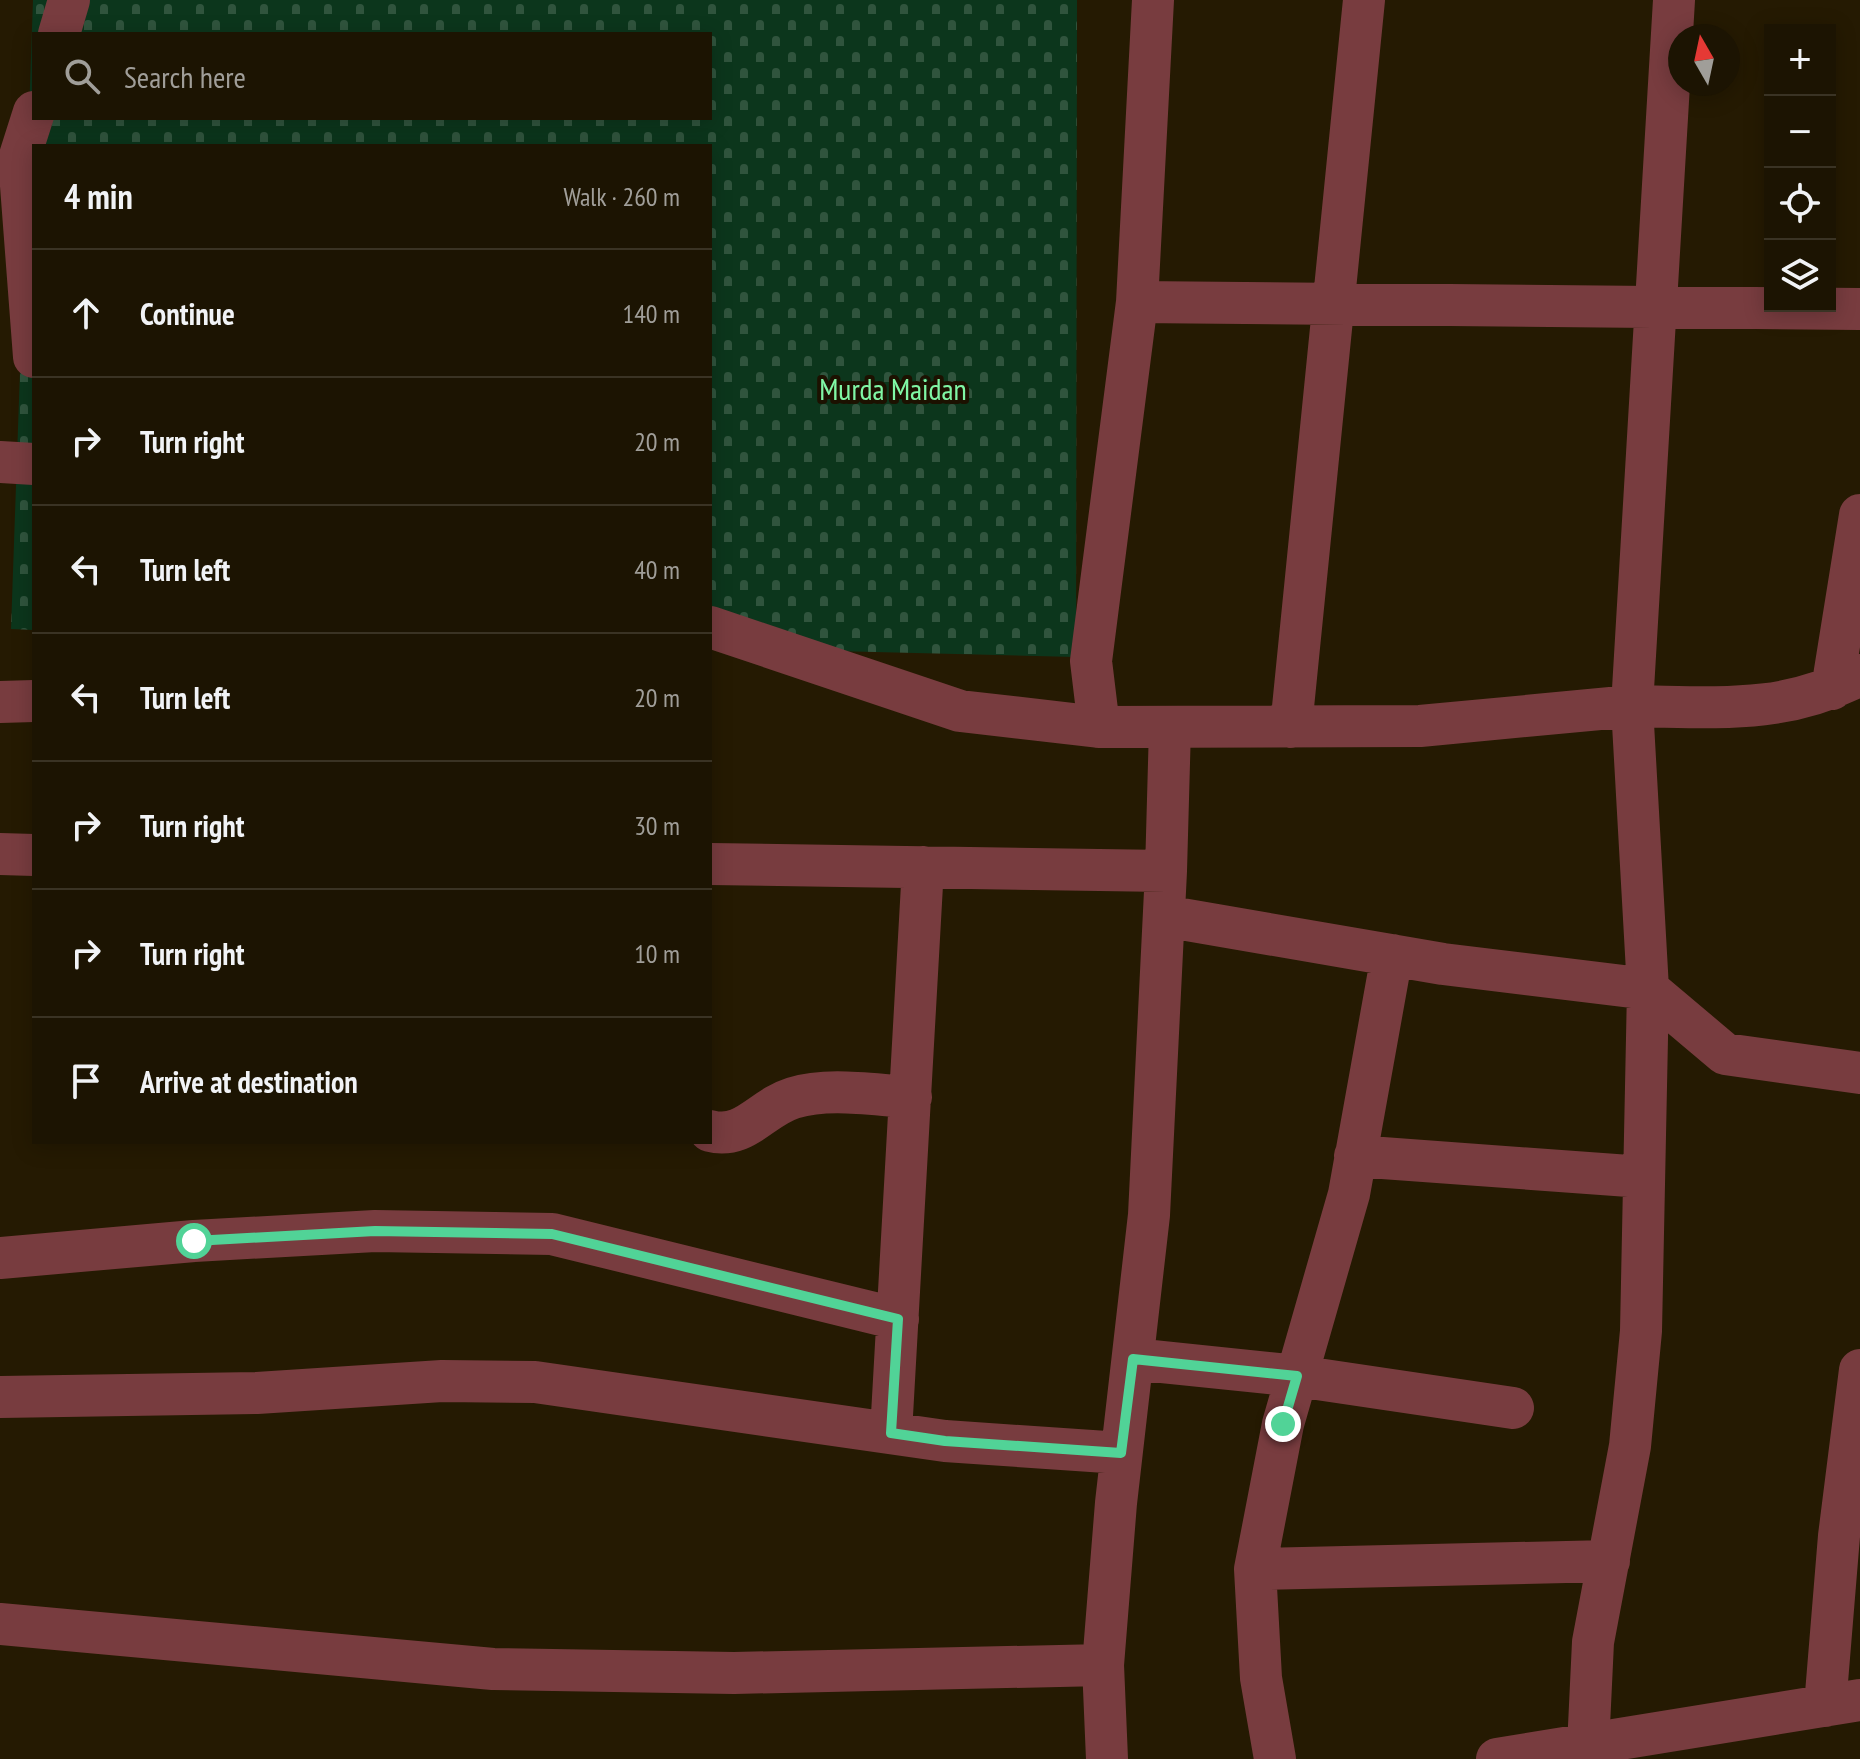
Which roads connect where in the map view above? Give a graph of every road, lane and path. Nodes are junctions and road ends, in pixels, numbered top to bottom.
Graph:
1 (69, 0) edge
2 (1153, 0) edge
3 (1364, 0) edge
4 (1674, 0) edge
5 (60, 32) edge
6 (32, 116) edge
7 (10, 157) edge
8 (1137, 302) junction
9 (1334, 304) junction
10 (1653, 306) junction
11 (1860, 309) edge
12 (32, 340) edge
13 (0, 462) edge
14 (32, 464) edge
15 (1860, 515) edge
16 (712, 628) edge
17 (1846, 682) edge
18 (32, 701) edge
19 (0, 702) edge
20 (1632, 706) junction
21 (1099, 727) junction
22 (1170, 727) junction
23 (1291, 727) junction
24 (0, 854) edge
25 (32, 855) edge
26 (712, 864) edge
27 (923, 867) junction
28 (1166, 871) junction
29 (1164, 916) junction
30 (1392, 955) junction
31 (1648, 989) junction
32 (1860, 1073) edge
33 (911, 1097) junction
34 (712, 1131) edge
35 (1355, 1156) junction
36 (1643, 1177) junction
37 (0, 1258) edge
38 (898, 1319) junction
39 (1133, 1359) junction
40 (1860, 1370) edge
41 (1297, 1376) junction
42 (0, 1397) edge
43 (1513, 1408) dead end
44 (891, 1433) junction
45 (1121, 1453) junction
46 (1609, 1561) junction
47 (1255, 1569) junction
48 (0, 1624) edge
49 (1103, 1665) junction
50 (1842, 1703) edge
51 (1588, 1747) junction
52 (1107, 1759) edge
53 (1275, 1759) edge
54 (1497, 1759) edge

1 - 5 street
2 - 8 street
3 - 9 street
4 - 10 street
6 - 7 street
7 - 12 street
8 - 9 street
8 - 21 street
9 - 10 street
9 - 23 street
10 - 11 street
10 - 20 street
13 - 14 street
15 - 17 street
16 - 21 street
17 - 20 street
18 - 19 street
20 - 23 street
20 - 31 street
21 - 22 street
22 - 23 street
22 - 28 street
24 - 25 street
26 - 27 street
27 - 28 street
27 - 33 street
28 - 29 street
29 - 30 street
29 - 39 street
30 - 31 street
30 - 35 street
31 - 32 street
31 - 36 street
33 - 34 street
33 - 38 street
35 - 36 street
35 - 41 street
36 - 46 street
37 - 38 street
38 - 44 street
39 - 41 street
39 - 45 street
40 - 50 street
41 - 43 street
41 - 47 street
42 - 44 street
44 - 45 street
45 - 49 street
46 - 47 street
46 - 51 street
47 - 53 street
48 - 49 street
49 - 52 street
50 - 51 street
51 - 54 street

